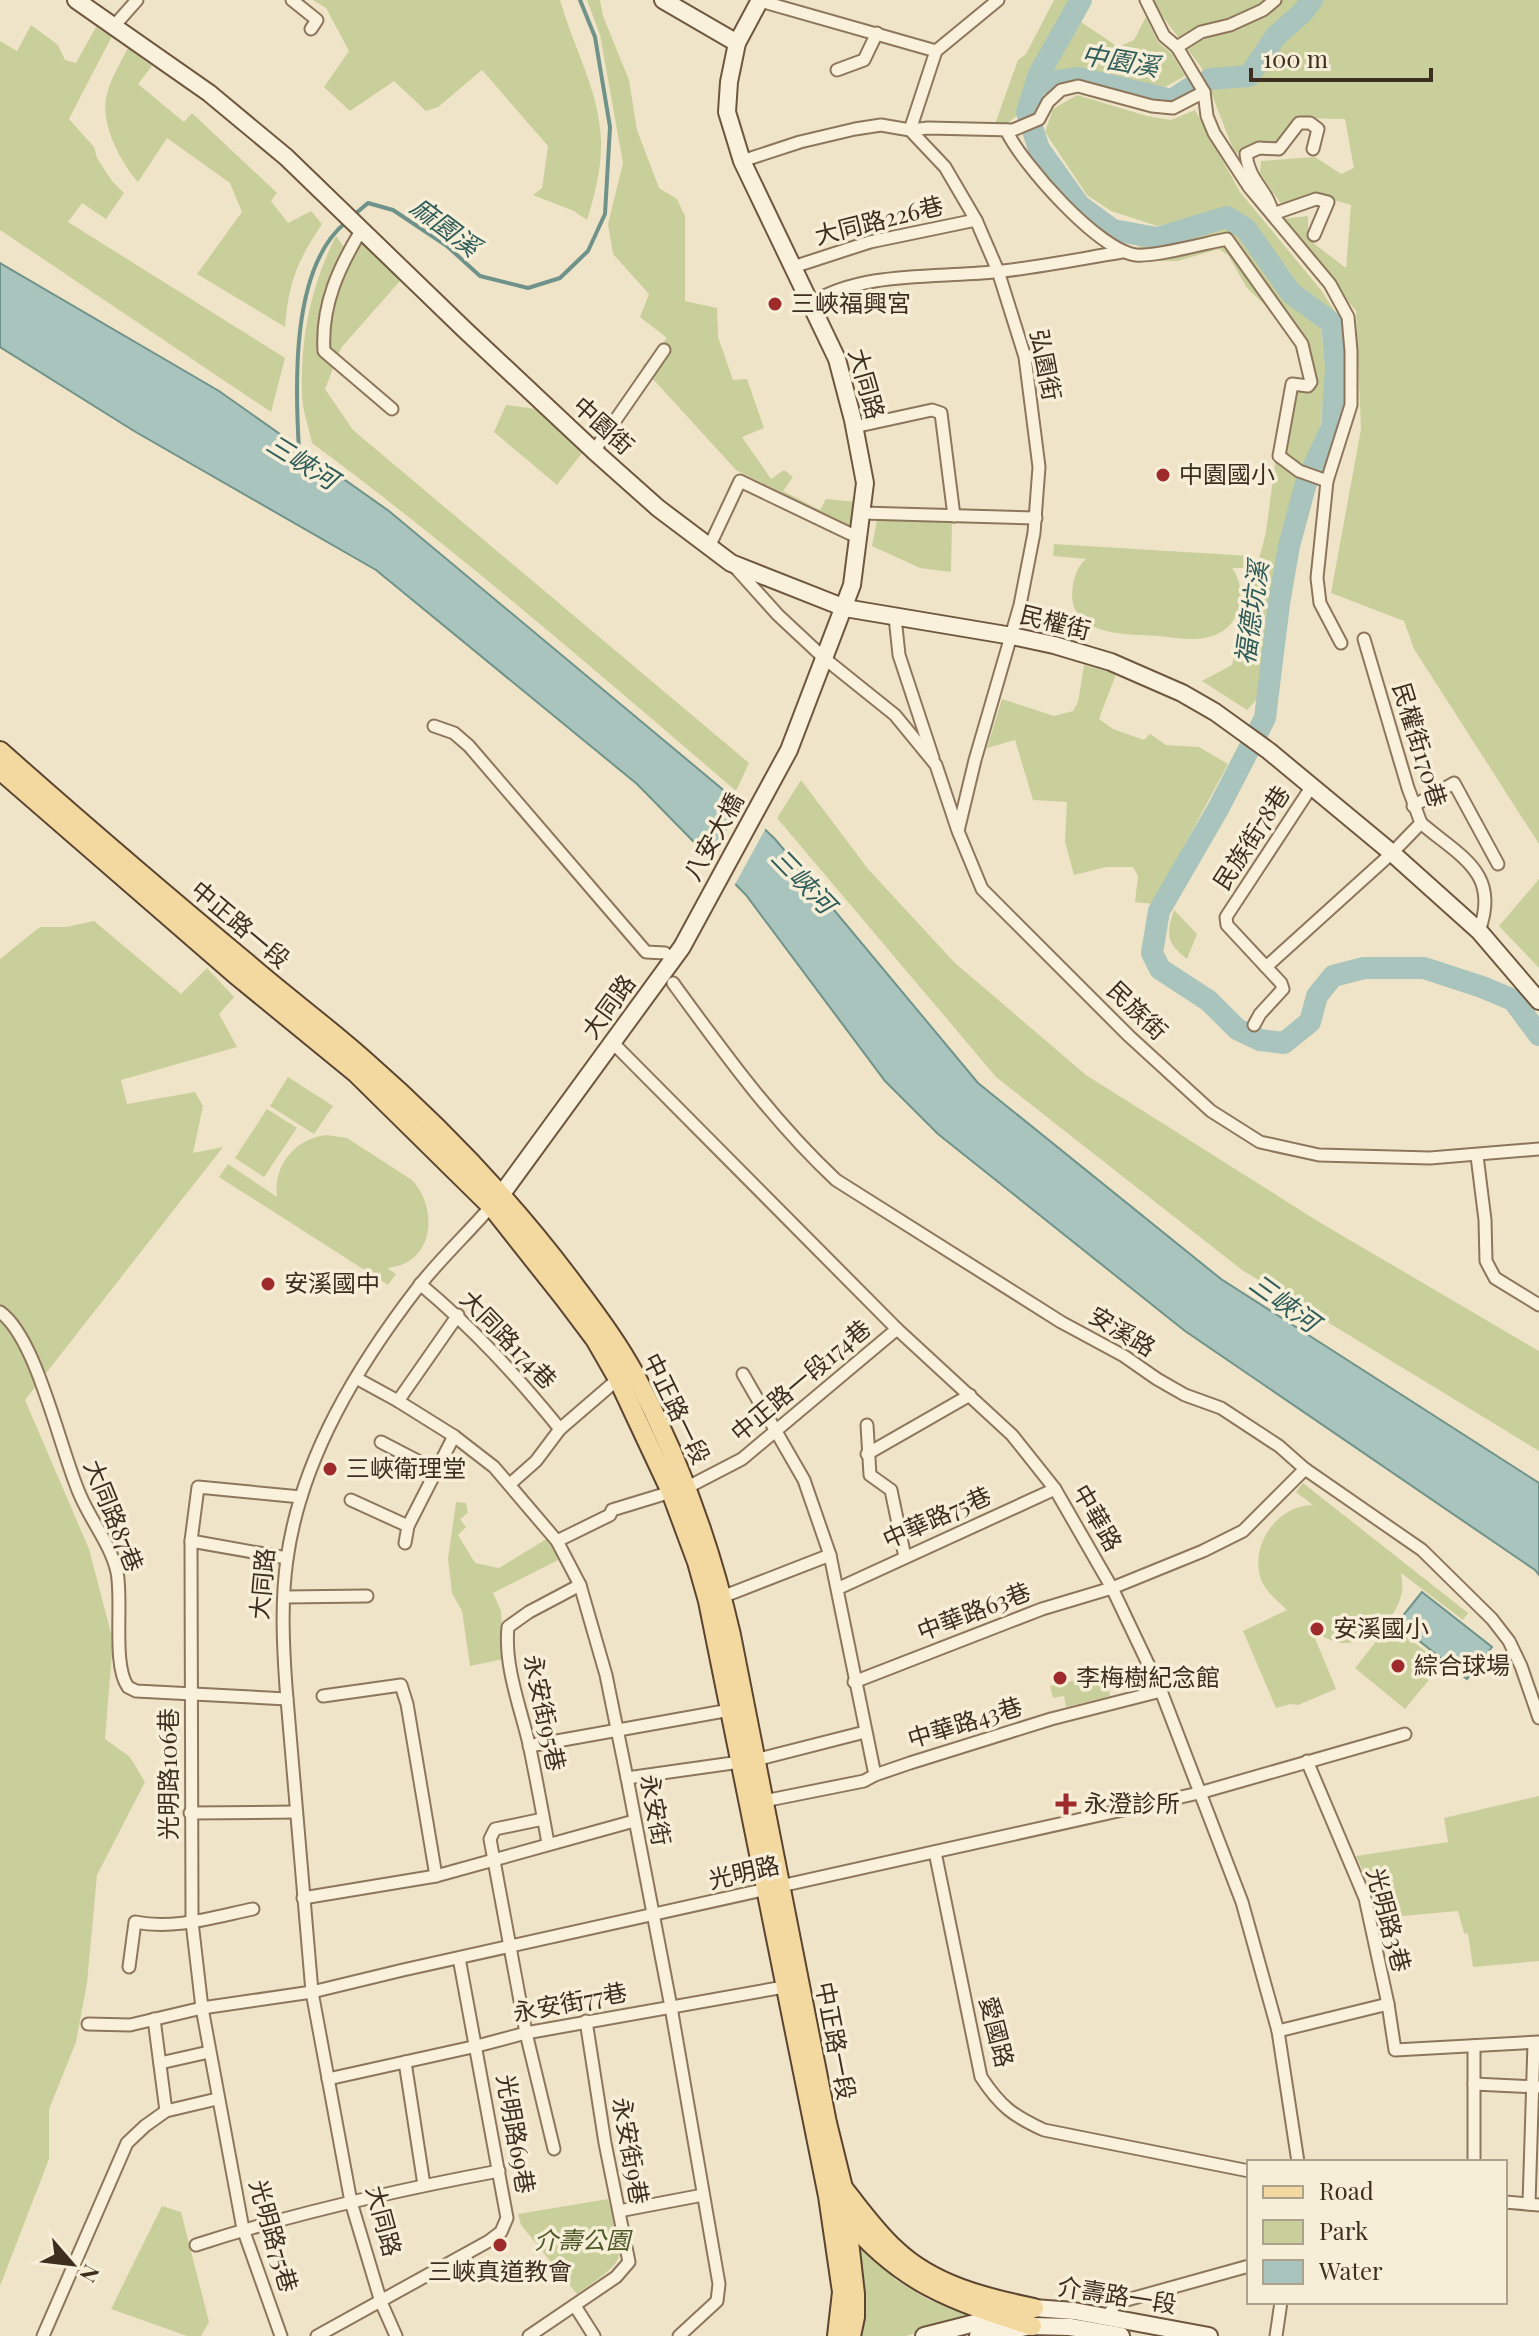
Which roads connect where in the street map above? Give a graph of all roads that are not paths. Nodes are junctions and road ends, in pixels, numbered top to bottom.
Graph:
1 (76, 0) edge
2 (137, 0) edge
3 (292, 0) edge
4 (663, 0) edge
5 (760, 0) edge
6 (998, 0) edge
7 (1146, 0) edge
8 (1275, 0) edge
9 (114, 26) junction
10 (311, 29) dead end
11 (877, 33) junction
12 (737, 43) junction
13 (1177, 47) junction
14 (936, 51) junction
15 (837, 70) dead end
16 (1204, 92) junction
17 (910, 130) junction
18 (1010, 130) junction
19 (1313, 149) dead end
20 (742, 161) junction
21 (1273, 214) junction
22 (976, 220) junction
23 (362, 229) junction
24 (1314, 235) dead end
25 (1122, 252) junction
26 (793, 267) junction
27 (998, 271) junction
28 (811, 303) junction
29 (664, 350) dead end
30 (392, 409) dead end
31 (854, 427) junction
32 (594, 451) junction
33 (1323, 480) junction
34 (862, 513) junction
35 (954, 516) junction
36 (1036, 518) junction
37 (859, 538) junction
38 (709, 547) junction
39 (731, 563) junction
40 (845, 608) junction
41 (895, 617) junction
42 (1012, 636) junction
43 (1364, 639) dead end
44 (1341, 643) dead end
45 (824, 658) junction
46 (434, 726) dead end
47 (789, 750) joint
48 (0, 751) edge
49 (936, 765) junction
50 (0, 770) edge
51 (1312, 786) junction
52 (1413, 806) junction
53 (1421, 823) junction
54 (958, 831) junction
55 (1392, 853) junction
56 (1498, 864) dead end
57 (1479, 931) junction
58 (682, 947) joint
59 (665, 953) dead end
60 (1266, 967) junction
61 (673, 983) dead end
62 (1539, 1001) edge
63 (1254, 1025) dead end
64 (613, 1043) junction
65 (1539, 1149) edge
66 (1477, 1156) junction
67 (496, 1201) junction
68 (420, 1284) junction
69 (1539, 1305) edge
70 (0, 1312) edge
71 (458, 1315) junction
72 (897, 1329) junction
73 (743, 1374) dead end
74 (356, 1378) junction
75 (618, 1379) junction
76 (970, 1395) junction
77 (398, 1401) junction
78 (867, 1425) dead end
79 (560, 1429) junction
80 (776, 1433) junction
81 (454, 1436) junction
82 (381, 1442) dead end
83 (867, 1454) junction
84 (1305, 1469) junction
85 (435, 1470) junction
86 (510, 1484) junction
87 (680, 1489) junction
88 (1055, 1489) junction
89 (301, 1497) junction
90 (351, 1500) dead end
91 (408, 1526) junction
92 (191, 1541) junction
93 (557, 1541) junction
94 (405, 1543) dead end
95 (830, 1555) junction
96 (905, 1557) junction
97 (287, 1558) junction
98 (580, 1585) junction
99 (839, 1588) junction
100 (1112, 1588) junction
101 (367, 1596) dead end
102 (285, 1597) junction
103 (722, 1597) junction
104 (854, 1682) junction
105 (1161, 1691) junction
106 (191, 1694) junction
107 (323, 1696) dead end
108 (287, 1699) junction
109 (730, 1710) junction
110 (1539, 1718) edge
111 (616, 1729) junction
112 (865, 1732) junction
113 (1405, 1734) dead end
114 (529, 1746) junction
115 (748, 1761) junction
116 (1307, 1761) junction
117 (875, 1775) junction
118 (627, 1778) junction
119 (1199, 1793) junction
120 (764, 1801) junction
121 (296, 1812) junction
122 (190, 1813) junction
123 (543, 1819) junction
124 (634, 1821) junction
125 (548, 1843) junction
126 (935, 1852) junction
127 (492, 1862) junction
128 (436, 1876) junction
129 (773, 1889) junction
130 (303, 1898) junction
131 (253, 1909) dead end
132 (652, 1915) junction
133 (192, 1922) junction
134 (510, 1946) junction
135 (459, 1958) junction
136 (129, 1967) dead end
137 (784, 1987) junction
138 (312, 1992) junction
139 (1388, 2004) junction
140 (671, 2007) junction
141 (202, 2008) junction
142 (154, 2019) junction
143 (586, 2021) junction
144 (88, 2024) dead end
145 (800, 2027) junction
146 (1278, 2031) junction
147 (526, 2033) junction
148 (1536, 2043) edge
149 (477, 2046) junction
150 (1474, 2046) junction
151 (209, 2052) junction
152 (405, 2062) junction
153 (160, 2063) junction
154 (328, 2079) junction
155 (1474, 2084) junction
156 (1536, 2087) edge
157 (217, 2099) junction
158 (166, 2111) junction
159 (554, 2149) dead end
160 (1298, 2160) edge
161 (1474, 2160) edge
162 (499, 2171) junction
163 (1247, 2171) edge
164 (424, 2185) junction
165 (836, 2192) junction
166 (703, 2195) junction
167 (351, 2202) junction
168 (1507, 2202) edge
169 (1534, 2205) edge
170 (619, 2211) junction
171 (846, 2217) junction
172 (243, 2229) junction
173 (196, 2245) dead end
174 (1247, 2267) edge
175 (381, 2302) junction
176 (1281, 2304) edge
177 (575, 2306) junction
178 (1000, 2316) junction
179 (1033, 2317) junction
180 (1107, 2317) junction
181 (43, 2336) edge
182 (281, 2336) edge
183 (317, 2336) edge
184 (396, 2336) edge
185 (529, 2336) edge
186 (594, 2336) edge
187 (679, 2336) edge
188 (837, 2336) edge
189 (851, 2336) edge
190 (924, 2336) edge
191 (978, 2336) edge
192 (1121, 2336) edge
193 (1209, 2336) edge
194 (1276, 2336) edge

1 - 9 street
2 - 9 street
3 - 10 street
4 - 12 street
5 - 11 street
5 - 12 street, 大同路
6 - 14 street
7 - 13 street
8 - 13 street
9 - 23 street, 中園街
11 - 14 street
11 - 15 street
12 - 20 street, 大同路
13 - 16 street
14 - 17 street
16 - 18 street
16 - 21 street
17 - 18 street
17 - 20 street
17 - 22 street, 弘園街
18 - 25 street
19 - 21 street
20 - 26 street, 大同路
21 - 24 street
21 - 33 street
22 - 26 street, 大同路226巷
22 - 27 street, 弘園街
23 - 30 street
23 - 32 street, 中園街
25 - 27 street
25 - 33 street
26 - 28 street, 大同路
27 - 28 street
27 - 36 street, 弘園街
28 - 31 street, 大同路
29 - 32 street
31 - 34 street, 大同路
31 - 35 street
32 - 38 street, 中園街
33 - 44 street
34 - 35 street
34 - 37 street, 大同路
35 - 36 street
36 - 42 street, 弘園街
37 - 38 street
37 - 40 street, 大同路
38 - 39 street, 中園街
39 - 40 street, 中園街
39 - 45 street
40 - 41 street, 民權街
40 - 45 street, 大同路
41 - 42 street, 民權街
41 - 49 street, 民族街
42 - 51 street, 民權街
42 - 54 street
43 - 52 street, 民權街170巷
45 - 47 street, 大同路
45 - 49 street
46 - 59 street
47 - 58 street, 八安大橋
48 - 67 main road, 中正路一段
49 - 54 street, 民族街
50 - 67 main road, 中正路一段
51 - 55 street
51 - 60 street, 民族街78巷
52 - 53 street, 民權街170巷
52 - 56 street
53 - 55 street, 民權街170巷
53 - 57 street
54 - 66 street, 民族街
55 - 57 street
55 - 60 street, 民權街170巷
57 - 62 street
58 - 64 street, 大同路
60 - 63 street, 民族街78巷
61 - 84 street, 安溪路
64 - 67 street, 大同路
64 - 72 street, 中華路
65 - 66 street, 民族街
66 - 69 street
67 - 68 street, 大同路
67 - 75 main road, 中正路一段
67 - 87 main road, 中正路一段
68 - 71 street, 大同路174巷
68 - 74 street, 大同路
70 - 106 street, 大同路87巷
71 - 77 street
71 - 79 street, 大同路174巷
72 - 76 street, 中華路
72 - 80 street, 中正路一段174巷
73 - 80 street
74 - 77 street, 永安街
74 - 89 street, 大同路
75 - 79 street
75 - 87 main road, 中正路一段
76 - 83 street
76 - 88 street, 中華路
77 - 81 street, 永安街
78 - 83 street
79 - 86 street
80 - 87 street, 中正路一段174巷
80 - 95 street
81 - 85 street
81 - 86 street, 永安街
82 - 85 street
83 - 96 street
84 - 100 street, 中華路63巷
84 - 110 street, 安溪路
85 - 91 street
86 - 93 street, 永安街
87 - 93 street, 中正路一段174巷
87 - 103 main road, 中正路一段
87 - 109 main road, 中正路一段
88 - 96 street, 中華路75巷
88 - 100 street, 中華路
89 - 92 street, 光明路106巷
89 - 97 street, 大同路
90 - 91 street
91 - 94 street
92 - 97 street
92 - 106 street, 光明路106巷
93 - 98 street, 永安街
95 - 99 street
95 - 103 street
96 - 99 street, 中華路75巷
97 - 102 street, 大同路
98 - 111 street, 永安街
98 - 114 street, 永安街95巷
99 - 104 street
100 - 104 street, 中華路63巷
100 - 105 street, 中華路
101 - 102 street
102 - 108 street, 大同路
103 - 115 main road, 中正路一段
104 - 112 street
105 - 117 street, 中華路43巷
105 - 119 street, 中華路
106 - 108 street, 大同路87巷
106 - 122 street, 光明路106巷
107 - 128 street
108 - 121 street, 大同路
109 - 111 street
109 - 115 main road, 中正路一段
111 - 114 street
111 - 118 street, 永安街
112 - 115 street
112 - 117 street
113 - 116 street, 光明路
114 - 123 street, 永安街95巷
115 - 118 street
115 - 120 main road, 中正路一段
115 - 129 main road, 中正路一段
116 - 119 street, 光明路
116 - 139 street, 光明路3巷
117 - 120 street, 中華路43巷
118 - 124 street, 永安街
119 - 126 street, 光明路
119 - 146 street, 中華路
120 - 129 main road, 中正路一段
121 - 122 street
121 - 130 street, 大同路
122 - 133 street, 光明路106巷
123 - 125 street, 永安街95巷
123 - 127 street
124 - 125 street
124 - 132 street, 永安街
125 - 127 street
126 - 129 street, 光明路
126 - 163 street, 愛國路
127 - 128 street
127 - 134 street
128 - 130 street
129 - 132 street, 光明路
129 - 137 main road, 中正路一段
129 - 145 main road, 中正路一段
130 - 138 street, 大同路
131 - 133 street
132 - 134 street, 光明路
132 - 140 street, 永安街
133 - 136 street
133 - 141 street, 光明路106巷
134 - 135 street, 光明路
134 - 147 street
135 - 138 street, 光明路
135 - 149 street, 光明路69巷
137 - 140 street, 永安街77巷
137 - 145 main road, 中正路一段
138 - 141 street, 光明路
138 - 154 street, 大同路
139 - 146 street
139 - 150 street, 光明路3巷
140 - 143 street, 永安街77巷
140 - 166 street, 永安街
141 - 142 street, 光明路
141 - 151 street, 光明路106巷
142 - 144 street, 光明路
142 - 153 street
143 - 147 street, 永安街77巷
143 - 170 street, 永安街9巷
145 - 165 main road, 中正路一段
146 - 160 street, 中華路
147 - 149 street, 永安街77巷
147 - 159 street
148 - 150 street
148 - 156 street
149 - 152 street, 光明路69巷
149 - 162 street, 光明路69巷
150 - 155 street
151 - 153 street
151 - 157 street, 光明路75巷
152 - 154 street, 光明路69巷
152 - 164 street
153 - 158 street
154 - 167 street, 大同路
155 - 156 street
155 - 161 street
156 - 169 street
157 - 158 street
157 - 172 street, 光明路75巷
158 - 181 street
162 - 164 street
162 - 175 street, 光明路69巷
164 - 167 street
165 - 171 main road, 中正路一段
165 - 179 main road
165 - 188 main road, 中正路一段
166 - 170 street
166 - 187 street, 永安街
167 - 172 street
167 - 175 street, 大同路
168 - 169 street
170 - 177 street, 永安街9巷
171 - 178 main road
171 - 189 main road, 中正路一段
172 - 173 street
172 - 182 street, 光明路75巷
174 - 180 street
175 - 183 street, 光明路69巷
175 - 184 street, 大同路
176 - 194 street
177 - 185 street, 永安街9巷
177 - 186 street
178 - 179 main road
178 - 190 street
179 - 180 street, 介壽路一段
179 - 191 street, 介壽路一段
179 - 192 street, 介壽路一段
180 - 193 street, 介壽路一段

